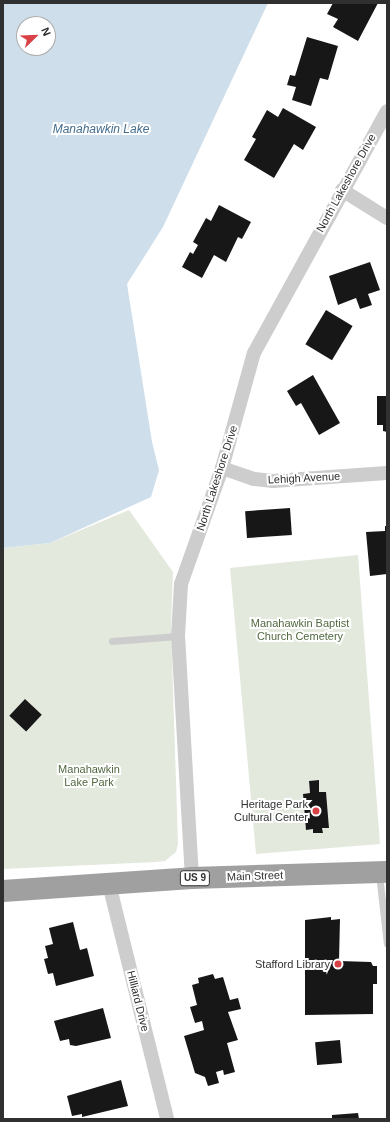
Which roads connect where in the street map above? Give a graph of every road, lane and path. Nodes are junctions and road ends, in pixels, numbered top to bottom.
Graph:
1 (387, 111) edge
2 (342, 190) junction
3 (387, 218) edge
4 (222, 468) junction
5 (387, 473) edge
6 (178, 636) junction
7 (112, 641) dead end
8 (383, 872) edge
9 (192, 878) junction
10 (110, 884) junction
11 (3, 891) edge
12 (387, 944) edge
13 (167, 1119) edge

1 - 2 street, North Lakeshore Drive
2 - 3 street
2 - 4 street, North Lakeshore Drive
4 - 5 street, Lehigh Avenue
4 - 6 street, North Lakeshore Drive
6 - 7 lane
6 - 9 street, North Lakeshore Drive
8 - 9 highway, Main Street / US 9
8 - 12 lane
9 - 10 highway, Main Street / US 9
10 - 11 highway, Main Street / US 9
10 - 13 street, Hilliard Drive

